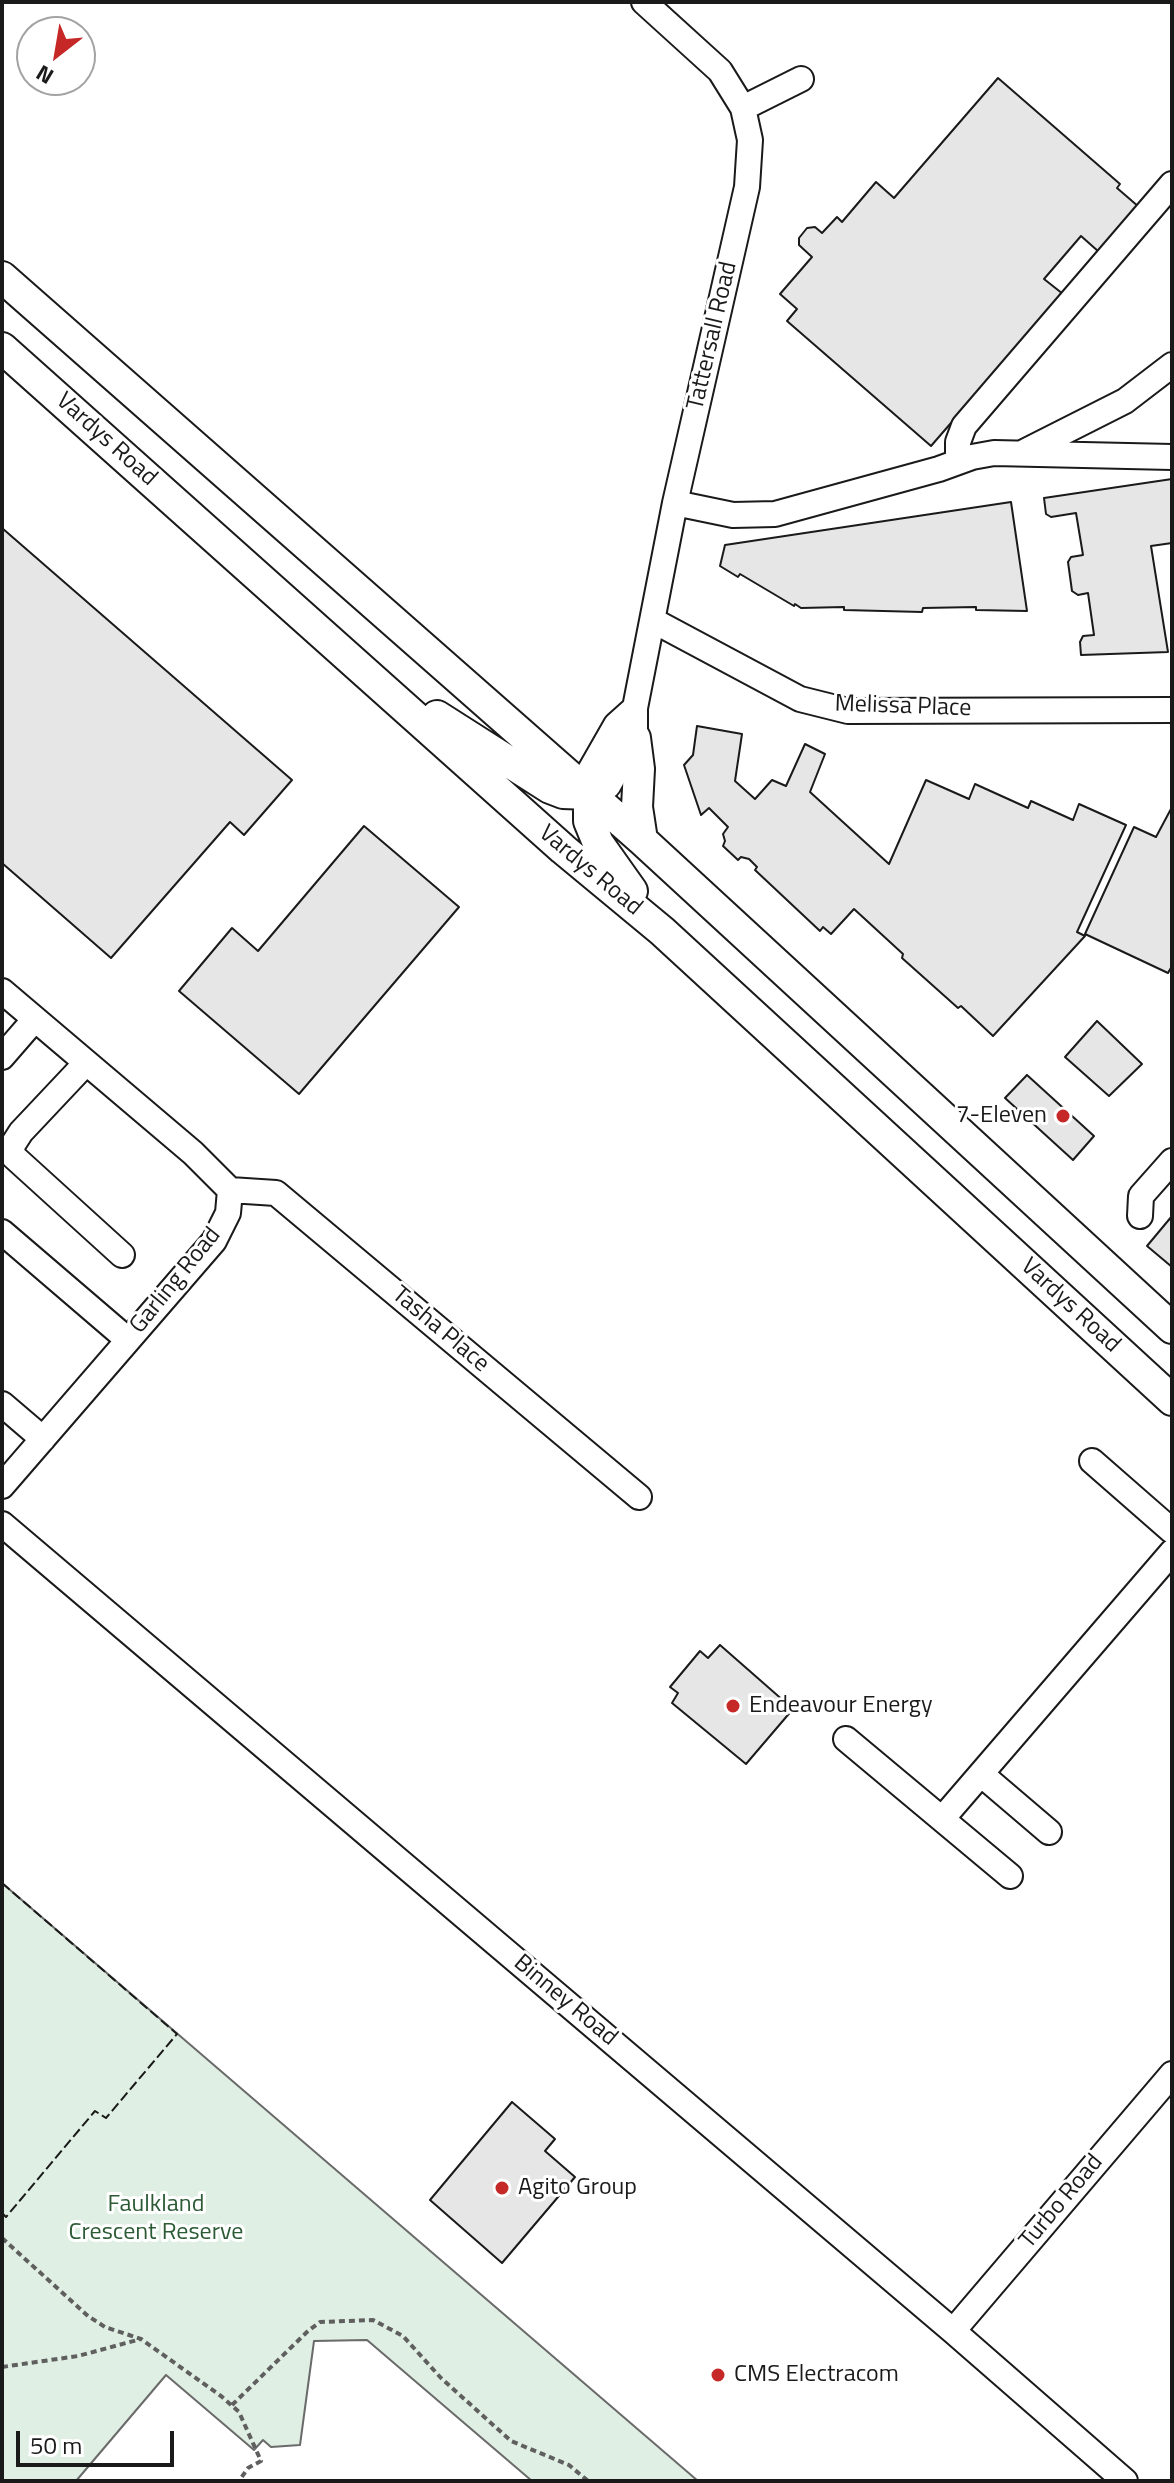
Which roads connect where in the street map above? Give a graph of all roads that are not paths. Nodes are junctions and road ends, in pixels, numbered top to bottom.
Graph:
1 (644, 2) edge
2 (801, 79) dead end
3 (743, 108) junction
4 (1172, 184) edge
5 (2, 277) edge
6 (2, 348) edge
7 (1172, 365) edge
8 (1024, 452) junction
9 (1172, 457) edge
10 (958, 462) junction
11 (675, 503) junction
12 (654, 621) junction
13 (357, 665) junction
14 (1172, 710) edge
15 (635, 723) junction
16 (589, 794) junction
17 (642, 840) junction
18 (662, 931) junction
19 (2, 991) edge
20 (35, 1019) junction
21 (2, 1057) edge
22 (86, 1063) junction
23 (1172, 1161) edge
24 (230, 1190) junction
25 (1140, 1216) dead end
26 (2, 1232) edge
27 (122, 1255) dead end
28 (1172, 1328) edge
29 (128, 1340) junction
30 (1172, 1400) edge
31 (2, 1404) edge
32 (43, 1439) junction
33 (1092, 1461) dead end
34 (4, 1480) edge
35 (639, 1497) dead end
36 (2, 1524) edge
37 (1172, 1531) edge
38 (1172, 1552) edge
39 (846, 1739) dead end
40 (981, 1774) junction
41 (942, 1819) junction
42 (1049, 1832) dead end
43 (1010, 1876) dead end
44 (1172, 2074) edge
45 (953, 2331) junction
46 (1125, 2481) edge

1 - 3 street, Tattersall Road
2 - 3 street
3 - 11 street, Tattersall Road
4 - 10 street
5 - 16 main road
6 - 13 main road, Vardys Road
7 - 8 street
8 - 9 street
8 - 10 street
10 - 11 street
11 - 12 street, Tattersall Road
12 - 14 street, Melissa Place
12 - 15 street, Tattersall Road
13 - 16 main road
13 - 18 main road, Vardys Road
15 - 16 street, Tattersall Road
15 - 17 main road
16 - 17 main road
16 - 18 main road
17 - 28 main road
18 - 30 main road, Vardys Road
19 - 20 street
20 - 21 street
20 - 22 street
22 - 24 street
22 - 27 street
23 - 25 street
24 - 29 street, Garling Road
24 - 35 street, Tasha Place
26 - 29 street
29 - 32 street, Garling Road
31 - 32 street
32 - 34 street, Garling Road
33 - 37 street
36 - 45 street, Binney Road
38 - 40 street
39 - 41 street
40 - 41 street
40 - 42 street
41 - 43 street
44 - 45 street, Turbo Road
45 - 46 street, Binney Road

